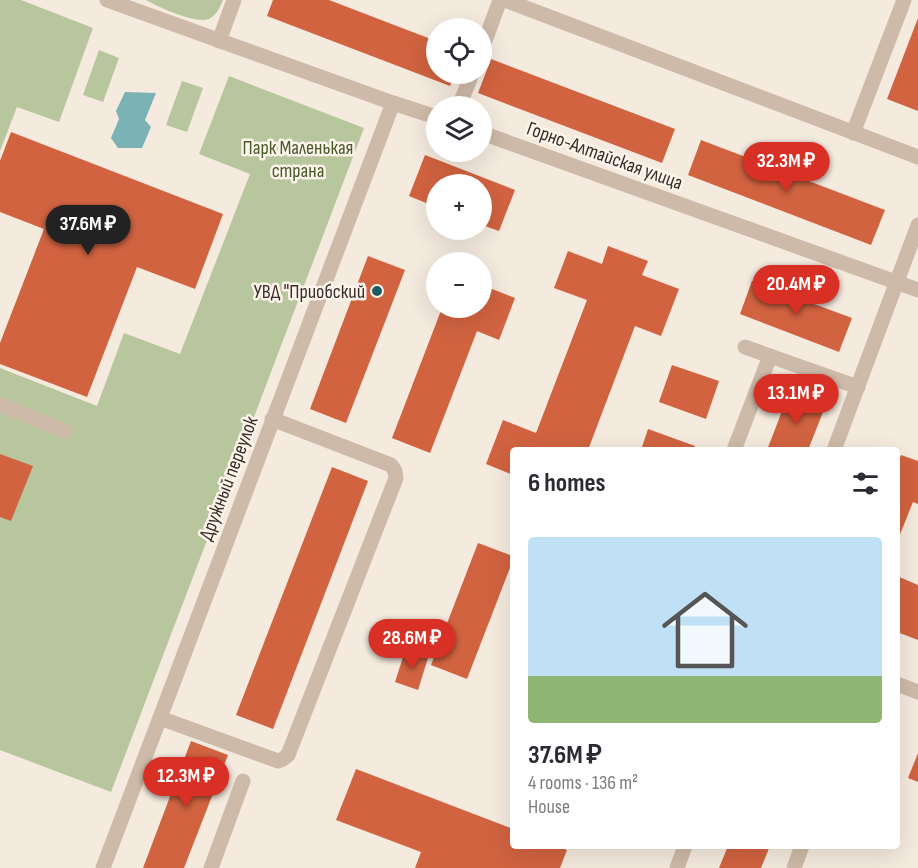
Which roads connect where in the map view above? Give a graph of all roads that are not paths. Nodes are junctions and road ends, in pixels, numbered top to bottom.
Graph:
1 (108, 0) edge
2 (234, 0) edge
3 (503, 0) edge
4 (904, 0) edge
5 (492, 26) edge
6 (219, 41) junction
7 (393, 103) junction
8 (426, 114) edge
9 (853, 133) junction
10 (492, 137) edge
11 (918, 158) edge
12 (918, 225) edge
13 (897, 282) junction
14 (918, 290) edge
15 (745, 347) dead end
16 (770, 357) junction
17 (858, 387) junction
18 (0, 405) edge
19 (272, 419) junction
20 (65, 431) dead end
21 (735, 447) edge
22 (835, 447) edge
23 (900, 685) edge
24 (918, 692) edge
25 (160, 718) junction
26 (243, 781) dead end
27 (685, 849) edge
28 (801, 849) edge
29 (103, 868) edge
30 (211, 868) edge
31 (677, 868) edge
32 (794, 868) edge

1 - 6 street
2 - 6 street
3 - 5 street
3 - 9 street
4 - 9 street
6 - 7 street
7 - 8 street
7 - 19 street, Дружный переулок
9 - 11 street
10 - 13 street, Горно-Алтайская улица
12 - 13 street
13 - 14 street, Горно-Алтайская улица
13 - 17 street
15 - 16 street
16 - 17 street
16 - 21 street
17 - 22 street
18 - 20 street
19 - 25 street, Дружный переулок
19 - 25 street
23 - 24 street
25 - 29 street, Дружный переулок
26 - 30 street
27 - 31 street
28 - 32 street

